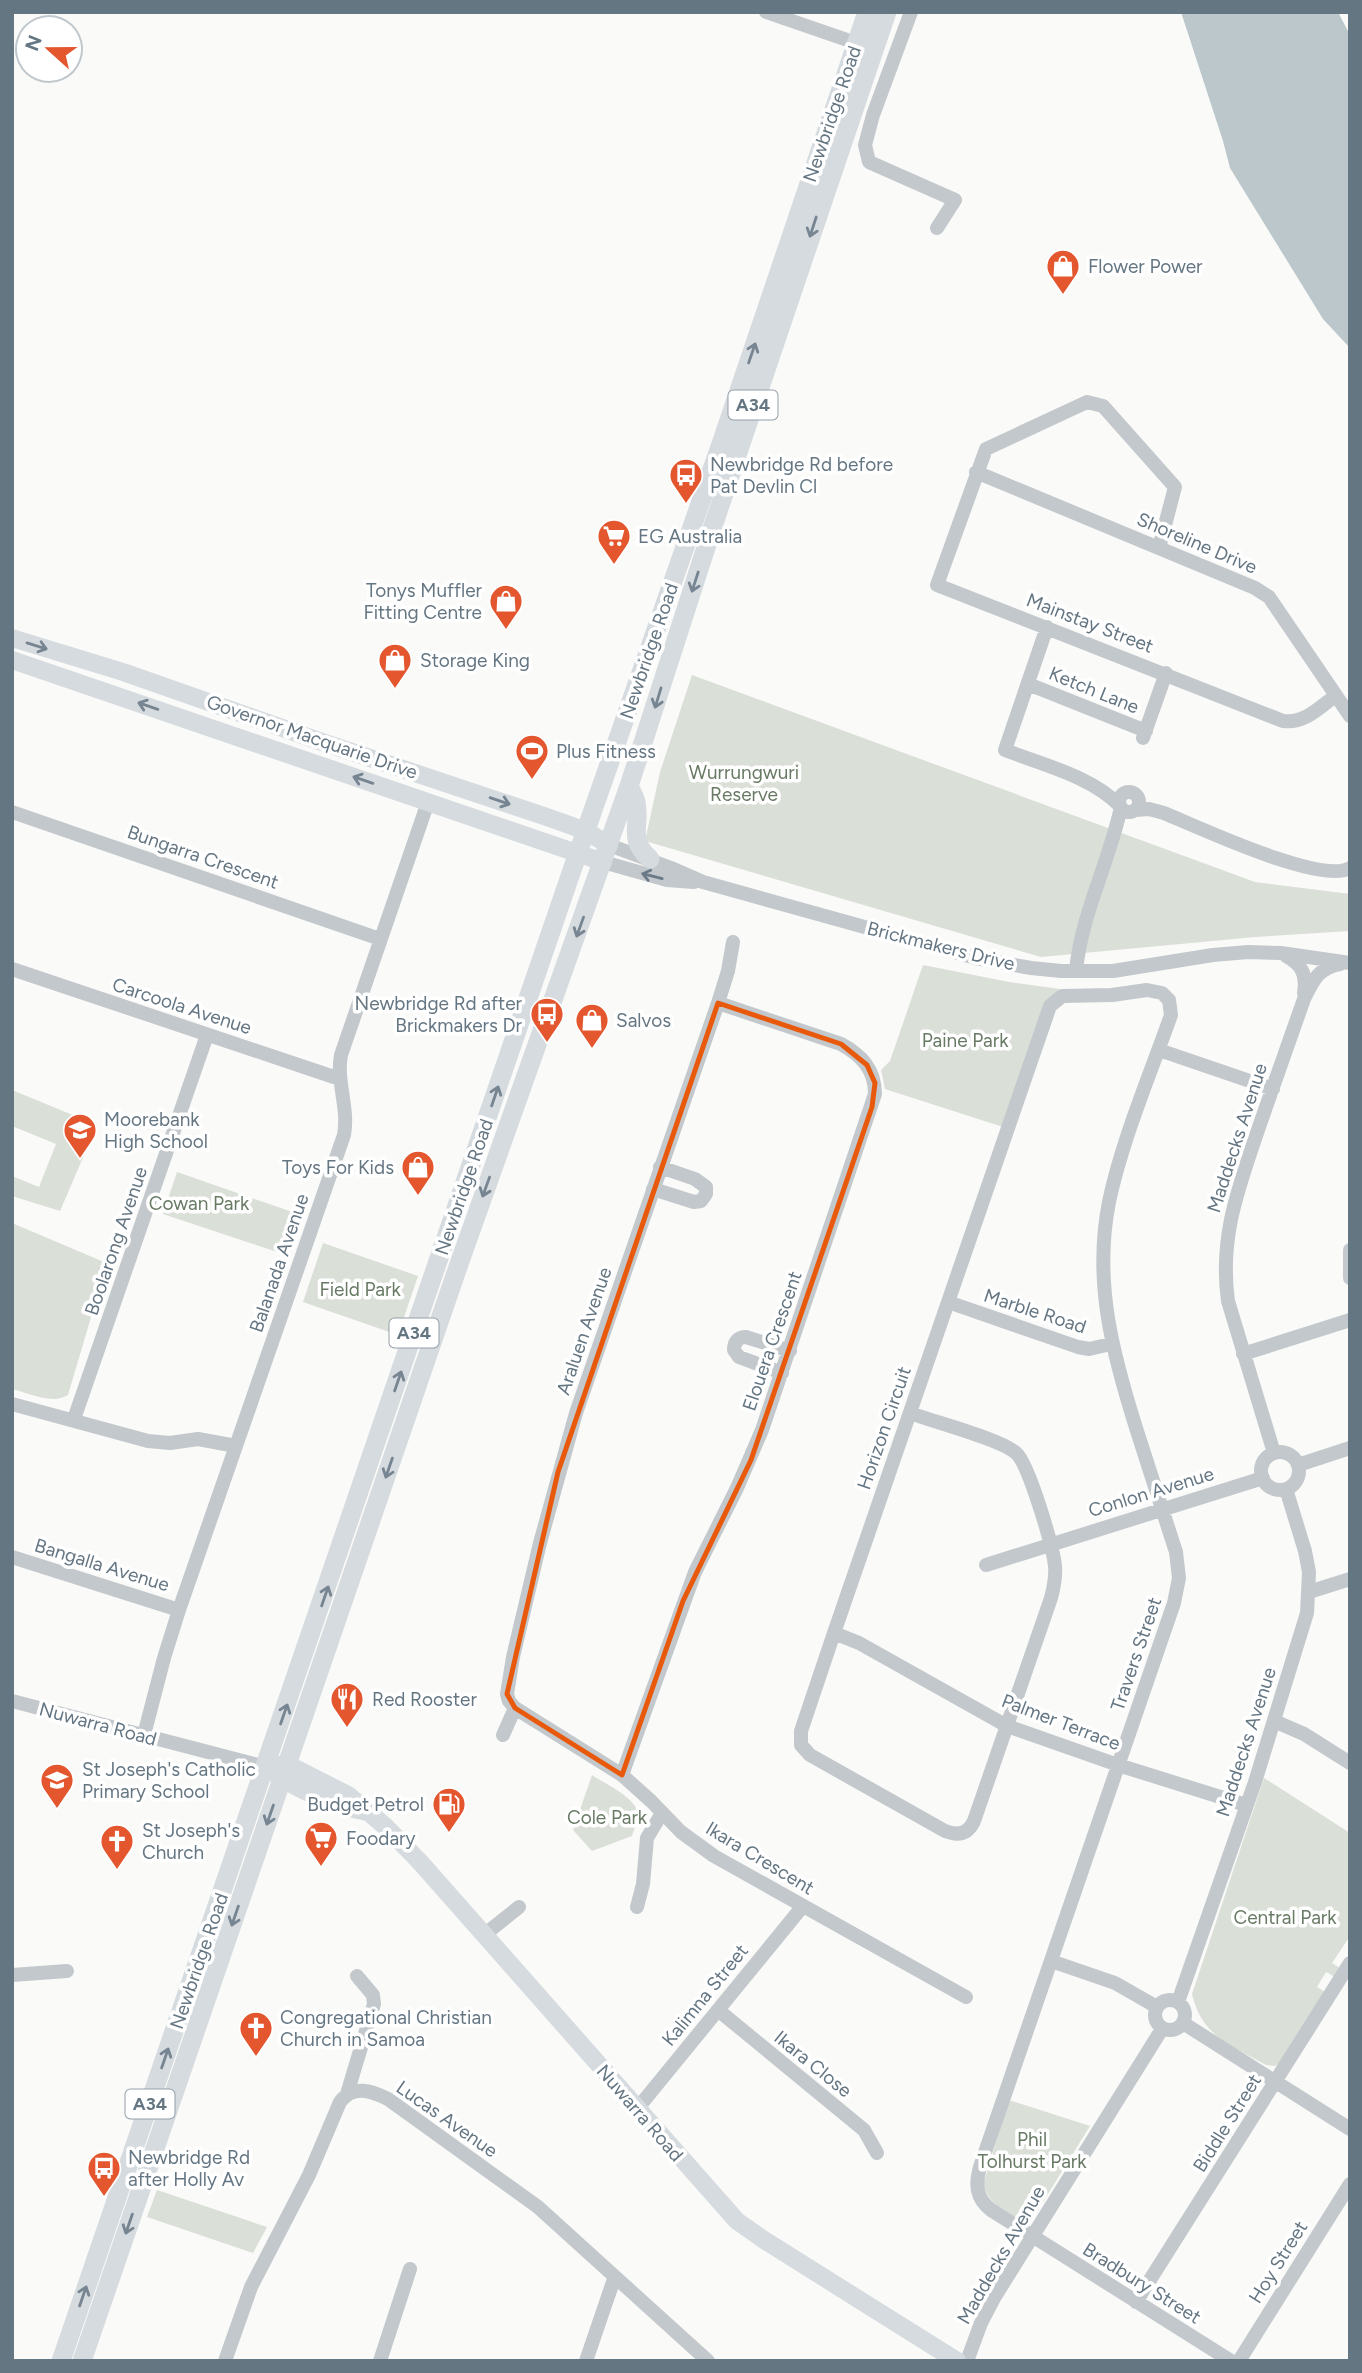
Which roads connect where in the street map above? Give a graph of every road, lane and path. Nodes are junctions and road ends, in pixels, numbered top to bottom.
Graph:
1 (766, 12) edge
2 (867, 12) edge
3 (887, 12) edge
4 (911, 12) edge
5 (856, 43) junction
6 (937, 228) dead end
7 (976, 472) junction
8 (1159, 548) junction
9 (1046, 627) junction
10 (12, 638) edge
11 (12, 660) edge
12 (1166, 673) junction
13 (1028, 684) junction
14 (1335, 696) junction
15 (1350, 716) edge
16 (629, 786) junction
17 (428, 802) junction
18 (1129, 806) junction
19 (12, 812) edge
20 (586, 831) junction
21 (606, 854) junction
22 (578, 855) junction
23 (650, 859) junction
24 (1350, 868) edge
25 (703, 882) junction
26 (380, 939) junction
27 (733, 942) dead end
28 (1282, 953) junction
29 (1349, 963) edge
30 (12, 969) edge
31 (1076, 971) junction
32 (1304, 999) junction
33 (718, 1003) junction
34 (207, 1035) junction
35 (1159, 1050) junction
36 (340, 1079) junction
37 (1273, 1088) junction
38 (660, 1167) junction
39 (653, 1189) junction
40 (1350, 1250) edge
41 (1350, 1278) edge
42 (948, 1302) junction
43 (1350, 1320) edge
44 (1111, 1344) junction
45 (790, 1351) junction
46 (1243, 1354) junction
47 (782, 1373) junction
48 (12, 1404) edge
49 (910, 1413) junction
50 (74, 1419) junction
51 (236, 1446) junction
52 (1350, 1448) edge
53 (1274, 1453) junction
54 (1298, 1465) junction
55 (1263, 1478) junction
56 (1286, 1489) junction
57 (1162, 1508) junction
58 (1050, 1544) junction
59 (12, 1557) edge
60 (986, 1565) dead end
61 (1350, 1579) edge
62 (1309, 1592) junction
63 (179, 1610) junction
64 (834, 1633) junction
65 (12, 1701) edge
66 (515, 1708) junction
67 (1274, 1721) junction
68 (1007, 1726) junction
69 (144, 1735) junction
70 (503, 1735) dead end
71 (1350, 1763) edge
72 (1118, 1765) junction
73 (266, 1767) junction
74 (285, 1772) junction
75 (622, 1776) junction
76 (1246, 1805) junction
77 (662, 1814) junction
78 (803, 1906) junction
79 (519, 1907) dead end
80 (637, 1907) dead end
81 (485, 1935) junction
82 (1051, 1961) junction
83 (1350, 1964) edge
84 (66, 1971) dead end
85 (12, 1975) edge
86 (357, 1976) dead end
87 (966, 1997) dead end
88 (1178, 2002) junction
89 (1157, 2007) junction
90 (718, 2011) junction
91 (1183, 2023) junction
92 (1162, 2029) junction
93 (1276, 2082) junction
94 (347, 2094) junction
95 (637, 2109) junction
96 (1350, 2129) edge
97 (877, 2153) dead end
98 (1350, 2184) edge
99 (1032, 2236) junction
100 (410, 2269) dead end
101 (614, 2279) junction
102 (1136, 2302) junction
103 (61, 2361) edge
104 (82, 2361) edge
105 (225, 2361) edge
106 (380, 2361) edge
107 (586, 2361) edge
108 (708, 2361) edge
109 (957, 2361) edge
110 (967, 2361) edge
111 (1231, 2361) edge
112 (1239, 2361) edge

1 - 5 street
2 - 5 highway, Newbridge Road / A34
3 -> 16 highway, Newbridge Road / A34
4 - 6 street
20 -> 5 highway, Newbridge Road / A34
7 - 8 street, Shoreline Drive
7 - 8 street
7 - 9 street, Mainstay Street
8 - 14 street, Shoreline Drive
9 - 12 street, Mainstay Street
9 - 13 street
10 -> 20 main road, Governor Macquarie Drive
17 -> 11 main road, Governor Macquarie Drive
12 - 13 street, Ketch Lane
12 - 14 street, Mainstay Street
13 - 18 street
14 - 15 street, Shoreline Drive
16 - 21 highway, Newbridge Road / A34
16 - 23 highway
17 - 22 main road, Governor Macquarie Drive
17 - 26 street, Balanada Avenue
18 - 24 street
18 - 31 street
19 - 26 street, Bungarra Crescent
20 - 21 main road, Governor Macquarie Drive
20 - 22 highway, Newbridge Road / A34
21 - 22 main road, Brickmakers Drive
21 - 23 street, Brickmakers Drive
25 -> 21 street, Brickmakers Drive
21 -> 74 highway, Newbridge Road / A34
73 -> 22 highway, Newbridge Road / A34
23 - 25 street, Brickmakers Drive
25 - 31 street, Brickmakers Drive
26 - 36 street, Balanada Avenue
27 - 33 street, Araluen Avenue
28 - 29 street, Brickmakers Drive
28 - 31 street, Brickmakers Drive
28 - 32 street, Maddecks Avenue
29 - 32 street, Maddecks Avenue
30 - 34 street, Carcoola Avenue
32 - 37 street, Maddecks Avenue
33 - 38 street, Araluen Avenue
33 - 45 street, Elouera Crescent
34 - 36 street, Carcoola Avenue
34 - 50 street, Boolarong Avenue
35 - 37 street
35 - 42 street, Horizon Circuit
35 - 44 street, Travers Street
36 - 51 street, Balanada Avenue
37 - 46 street, Maddecks Avenue
38 - 39 street, Araluen Avenue
38 - 39 street
39 - 66 street, Araluen Avenue
40 - 41 street
42 - 44 street, Marble Road
42 - 49 street, Horizon Circuit
43 - 46 street
44 - 57 street, Travers Street
45 - 47 street, Elouera Crescent
45 - 47 street
46 - 53 street, Maddecks Avenue
47 - 75 street, Elouera Crescent
48 - 50 street
49 - 58 street
49 - 64 street, Horizon Circuit
50 - 51 street
51 - 63 street, Balanada Avenue
52 - 54 street
53 - 54 street
53 - 55 street
54 - 56 street
55 - 56 street
55 - 57 street, Conlon Avenue
56 - 62 street, Maddecks Avenue
57 - 58 street, Conlon Avenue
57 - 72 street, Travers Street
58 - 60 street, Conlon Avenue
58 - 68 street
59 - 63 street, Bangalla Avenue
61 - 62 street
62 - 67 street, Maddecks Avenue
63 - 69 street, Balanada Avenue
64 - 68 street, Palmer Terrace
64 - 68 street, Horizon Circuit
65 - 69 street, Nuwarra Road
66 - 70 street
66 - 75 street, Ikara Crescent
67 - 71 street
67 - 76 street, Maddecks Avenue
68 - 72 street, Palmer Terrace
69 - 73 street, Nuwarra Road
72 - 76 street, Palmer Terrace
72 - 82 street, Travers Street
73 - 74 main road, Nuwarra Road
103 -> 73 highway, Newbridge Road / A34
74 - 81 main road, Nuwarra Road
74 -> 104 highway, Newbridge Road / A34
75 - 77 street, Ikara Crescent
76 - 88 street, Maddecks Avenue
77 - 78 street, Ikara Crescent
77 - 80 street
78 - 87 street, Ikara Crescent
78 - 90 street, Kalimna Street
79 - 81 street
81 - 95 main road, Nuwarra Road
82 - 89 street
82 - 99 street, Travers Street
83 - 93 street, Biddle Street
84 - 85 street
86 - 94 street
88 - 89 street
88 - 91 street
89 - 92 street
90 - 95 street, Kalimna Street
90 - 97 street, Ikara Close
91 - 92 street
91 - 93 street
92 - 99 street, Maddecks Avenue
93 - 96 street
93 - 102 street, Biddle Street
94 - 101 street, Lucas Avenue
94 - 105 street
95 - 109 main road, Nuwarra Road
98 - 112 street, Hoy Street
99 - 102 street, Bradbury Street
99 - 110 street, Maddecks Avenue
100 - 106 street
101 - 107 street
101 - 108 street, Lucas Avenue
102 - 111 street, Bradbury Street

